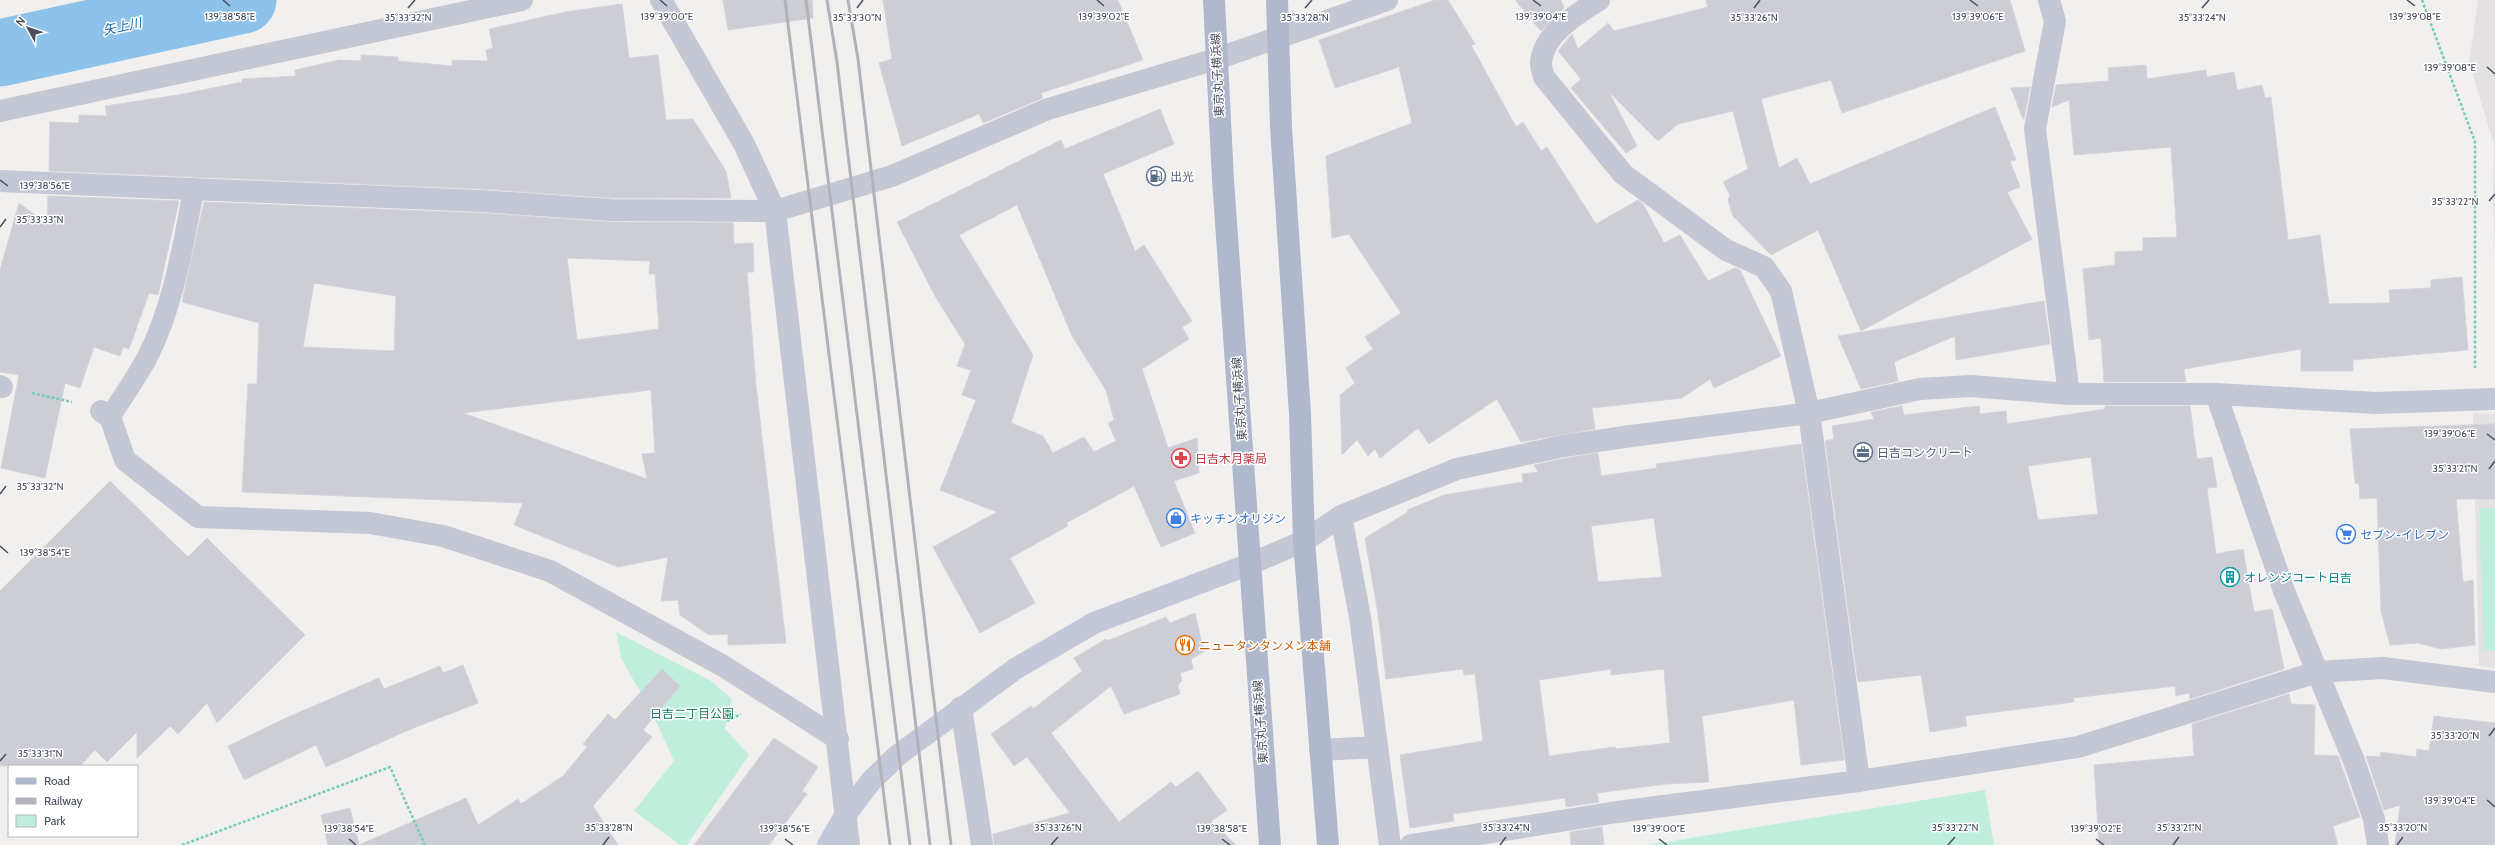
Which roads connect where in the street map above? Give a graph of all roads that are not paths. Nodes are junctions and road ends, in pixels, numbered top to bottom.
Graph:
1 (522, 0) edge
2 (660, 0) edge
3 (1214, 0) edge
4 (1277, 0) edge
5 (1387, 0) edge
6 (1599, 0) edge
7 (2049, 0) edge
8 (1280, 38) junction
9 (1216, 59) junction
10 (0, 111) edge
11 (0, 181) edge
12 (194, 188) junction
13 (776, 211) junction
14 (2070, 394) junction
15 (2216, 394) junction
16 (2485, 400) edge
17 (1809, 413) junction
18 (105, 414) joint
19 (1341, 516) junction
20 (1304, 541) junction
21 (1250, 564) junction
22 (2317, 672) junction
23 (2495, 682) edge
24 (961, 707) junction
25 (838, 740) junction
26 (1377, 747) junction
27 (1320, 750) junction
28 (1859, 781) junction
29 (846, 814) junction
30 (828, 845) edge
31 (849, 845) edge
32 (982, 845) edge
33 (1270, 845) edge
34 (1328, 845) edge
35 (1390, 845) edge
36 (1412, 845) edge
37 (2378, 845) edge

1 - 10 street
2 - 13 street
3 - 9 main road, 東京丸子横浜線
4 - 8 main road
5 - 8 street
6 - 17 street
7 - 14 street
8 - 9 street
8 - 20 main road
9 - 13 street
9 - 21 main road, 東京丸子横浜線
11 - 12 street
12 - 13 street
12 - 18 lane
13 - 25 street
14 - 15 street
14 - 17 street
15 - 16 street
15 - 22 street
17 - 19 street
17 - 28 street
18 - 25 street
19 - 20 street
19 - 26 street
20 - 21 street
20 - 27 main road
21 - 24 street
21 - 33 main road, 東京丸子横浜線
22 - 23 street
22 - 28 street
22 - 37 street
24 - 29 street
24 - 32 street
25 - 29 street
26 - 27 street
26 - 35 street
27 - 34 main road
28 - 36 street
29 - 30 street
29 - 31 street

